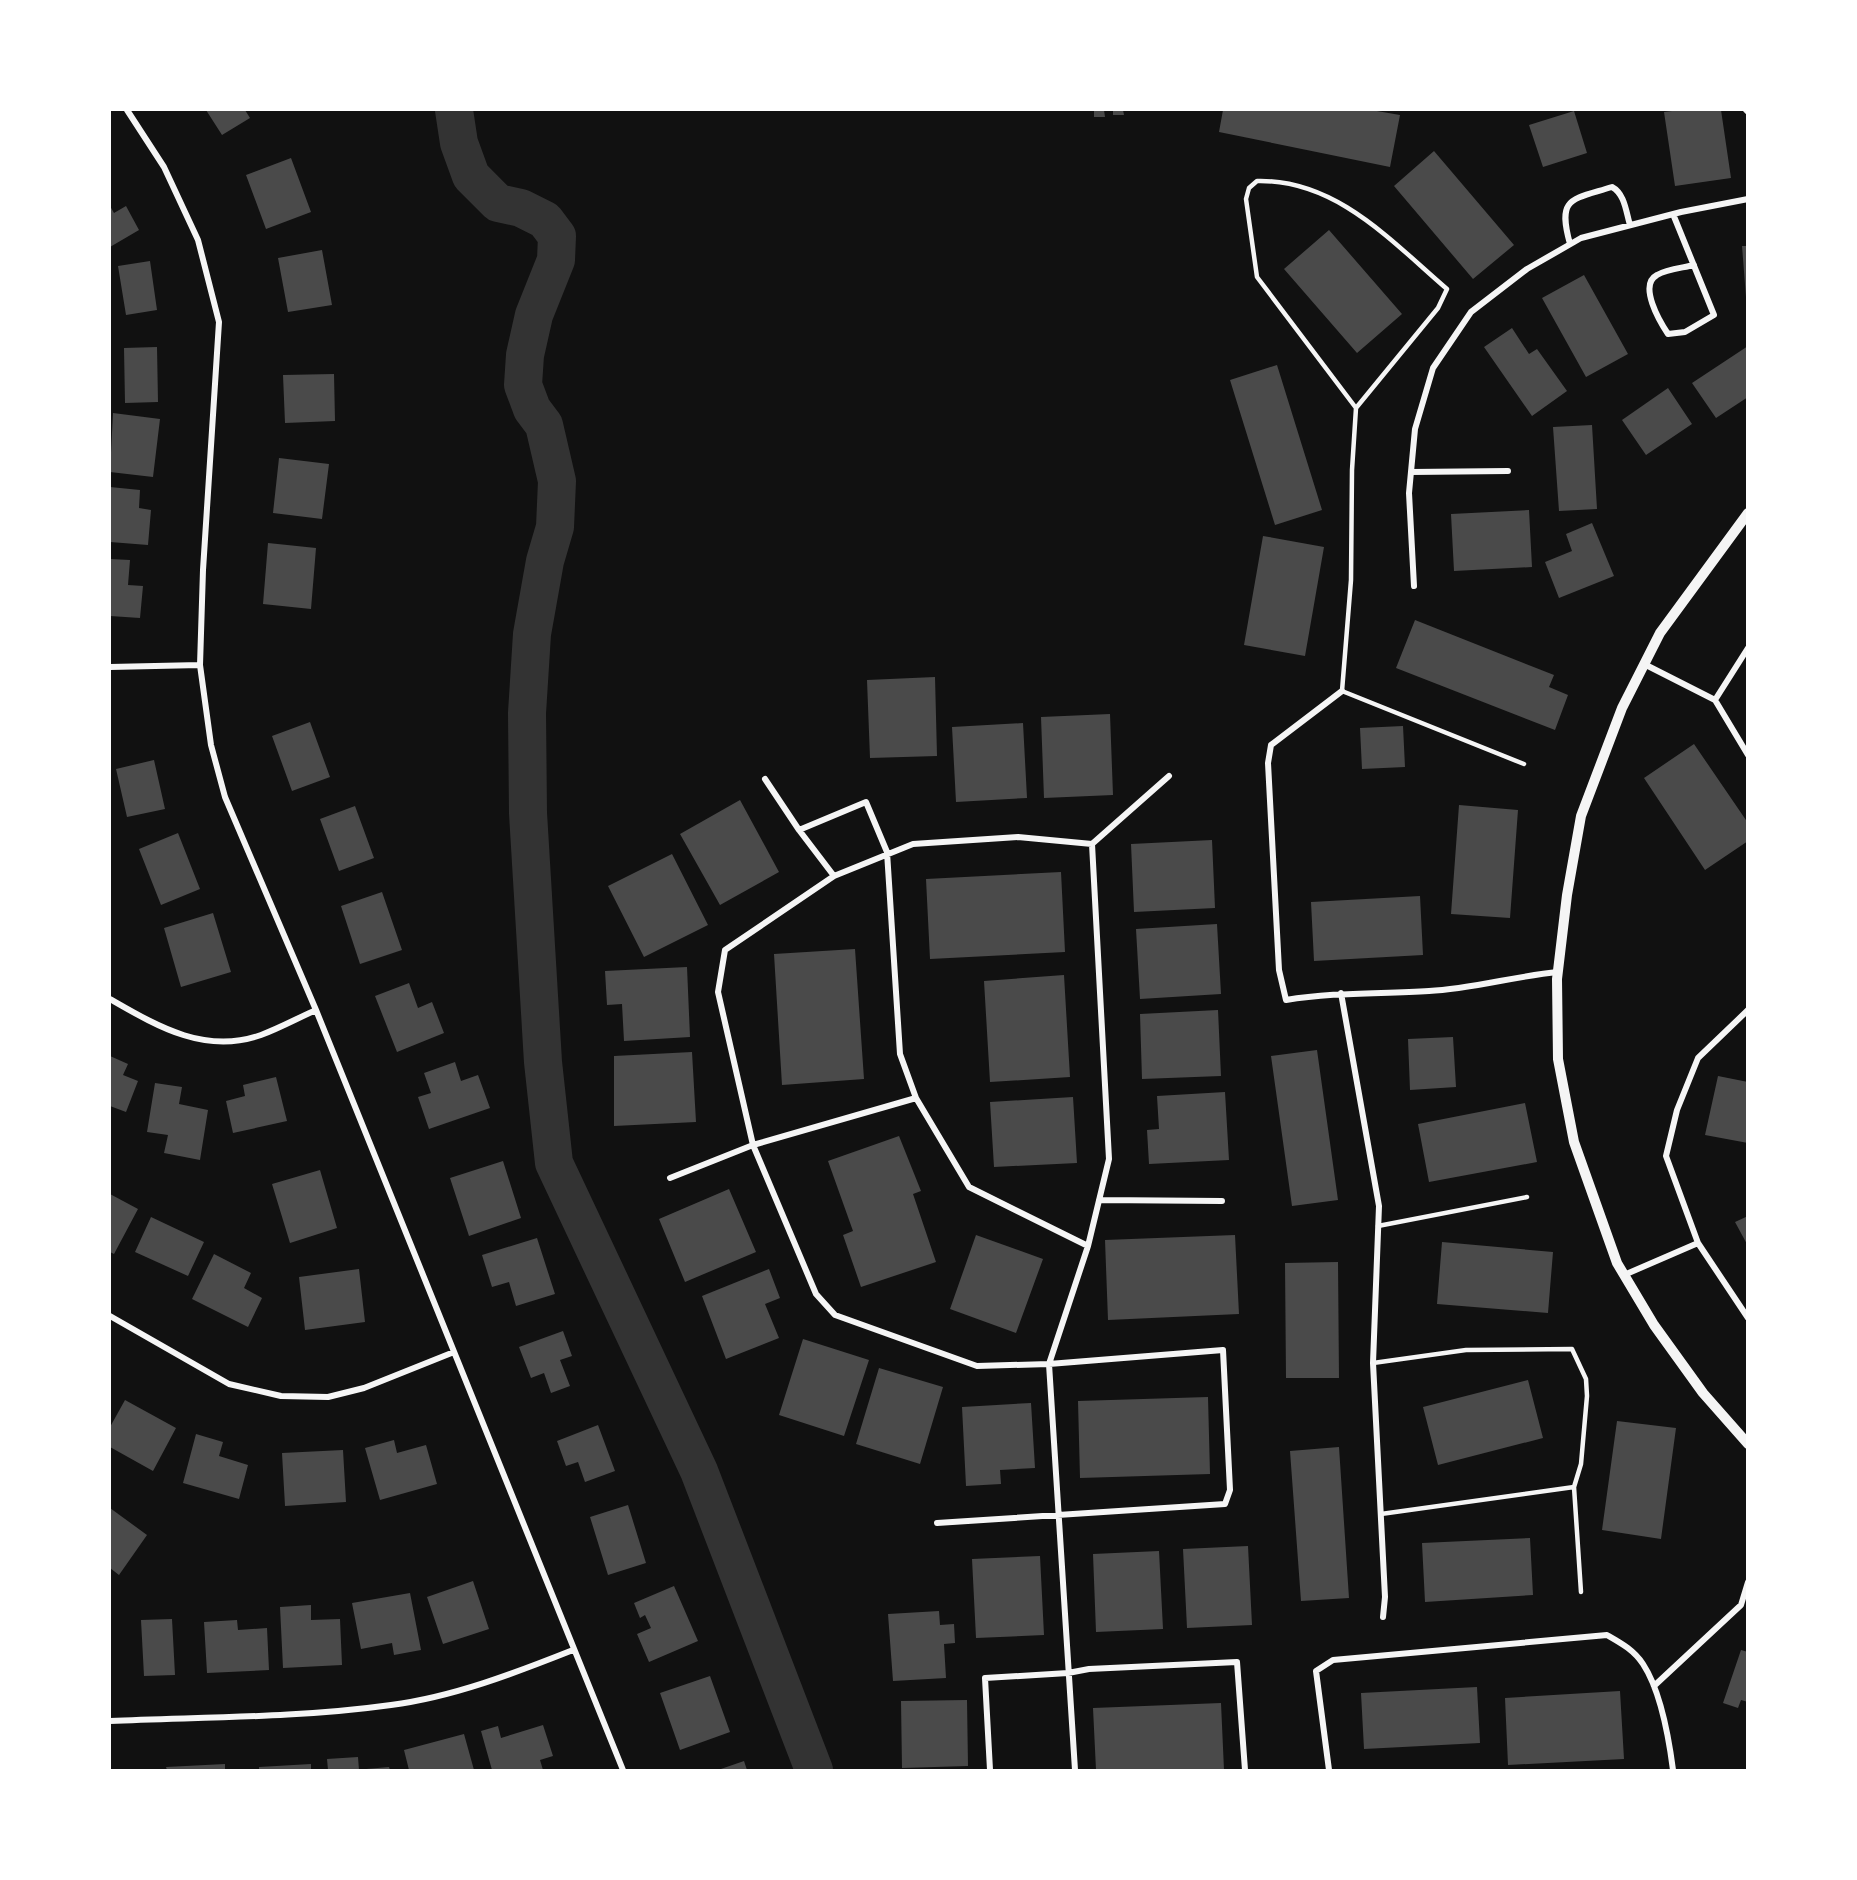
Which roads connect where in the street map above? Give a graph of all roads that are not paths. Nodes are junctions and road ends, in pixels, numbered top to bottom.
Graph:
1 (127, 110) edge
2 (1748, 199) edge
3 (1673, 214) junction
4 (1630, 225) junction
5 (1570, 244) junction
6 (1694, 265) junction
7 (1356, 408) junction
8 (1508, 471) dead end
9 (1411, 472) junction
10 (1748, 513) edge
11 (1414, 586) dead end
12 (1748, 648) edge
13 (1644, 664) junction
14 (200, 665) junction
15 (110, 667) edge
16 (1342, 691) junction
17 (1715, 700) junction
18 (1748, 754) edge
19 (1524, 764) dead end
20 (1169, 777) dead end
21 (765, 779) dead end
22 (799, 830) junction
23 (1092, 844) junction
24 (886, 852) junction
25 (834, 876) junction
26 (1558, 972) junction
27 (1341, 993) junction
28 (110, 999) edge
29 (316, 1010) junction
30 (1748, 1010) edge
31 (916, 1098) junction
32 (753, 1145) junction
33 (670, 1178) dead end
34 (1527, 1197) dead end
35 (1099, 1200) junction
36 (1222, 1201) dead end
37 (1378, 1226) junction
38 (1698, 1243) junction
39 (1088, 1246) junction
40 (1624, 1275) junction
41 (110, 1316) edge
42 (1748, 1318) edge
43 (454, 1352) junction
44 (1373, 1363) junction
45 (1049, 1364) junction
46 (1748, 1443) edge
47 (1574, 1487) junction
48 (1381, 1514) junction
49 (1061, 1515) junction
50 (937, 1524) dead end
51 (1748, 1582) edge
52 (1581, 1592) dead end
53 (1744, 1605) edge
54 (1383, 1617) dead end
55 (573, 1650) junction
56 (1068, 1673) junction
57 (1654, 1686) junction
58 (110, 1721) edge
59 (623, 1770) edge
60 (990, 1770) edge
61 (1075, 1770) edge
62 (1245, 1770) edge
63 (1329, 1770) edge
64 (1674, 1770) edge

1 - 14 street
2 - 3 street
3 - 4 street
3 - 6 street
4 - 5 street
4 - 5 street
5 - 9 street
6 - 6 street
7 - 7 lane
7 - 16 lane
8 - 9 street
9 - 11 street
10 - 13 street
12 - 17 street
13 - 17 street
13 - 26 street
14 - 15 street
14 - 29 street
16 - 19 lane
16 - 27 street
17 - 18 street
20 - 23 street
21 - 22 street
22 - 24 street
22 - 25 street
23 - 24 street
23 - 35 street
24 - 25 street
24 - 31 street
25 - 32 street
26 - 27 street
26 - 40 street
27 - 37 street
28 - 29 street
29 - 43 street
30 - 38 street
31 - 32 street
31 - 39 street
32 - 33 street
32 - 45 street
34 - 37 lane
35 - 36 street
35 - 39 street
37 - 44 street
38 - 40 street
38 - 42 street
39 - 45 street
40 - 46 street
41 - 43 street
43 - 55 street
44 - 47 lane
44 - 48 street
45 - 49 street
45 - 49 street
47 - 48 lane
47 - 52 lane
48 - 54 street
49 - 50 street
49 - 56 street
51 - 53 street
53 - 57 street
55 - 58 street
55 - 59 street
56 - 60 street
56 - 61 street
56 - 62 street
57 - 63 street
57 - 64 street

